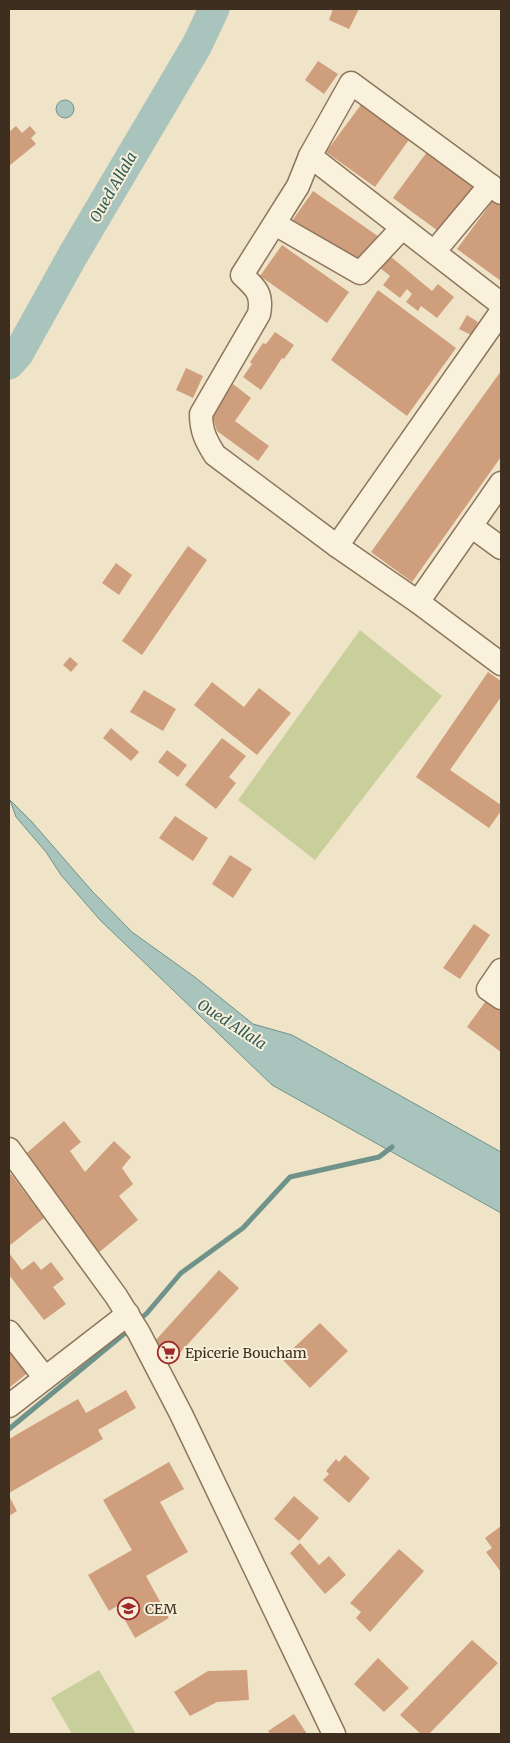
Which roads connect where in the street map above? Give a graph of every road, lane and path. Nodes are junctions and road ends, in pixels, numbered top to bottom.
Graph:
1 (310, 156) junction
2 (496, 189) edge
3 (274, 224) junction
4 (402, 228) junction
5 (434, 252) junction
6 (501, 304) edge
7 (501, 312) edge
8 (501, 483) edge
9 (471, 526) junction
10 (337, 546) junction
11 (501, 548) edge
12 (418, 602) junction
13 (501, 664) edge
14 (501, 970) edge
15 (501, 998) edge
16 (9, 1148) edge
17 (133, 1322) junction
18 (9, 1332) edge
19 (45, 1378) junction
20 (9, 1406) edge
21 (334, 1734) edge

1 - 2 street
1 - 3 street
1 - 4 street
2 - 5 street
3 - 4 street
3 - 10 street
4 - 5 street
5 - 6 street
7 - 10 street
8 - 9 street
9 - 11 street
9 - 12 street
10 - 12 street
12 - 13 street
14 - 15 street
16 - 17 street
17 - 19 street
17 - 21 street
18 - 19 street
19 - 20 street

